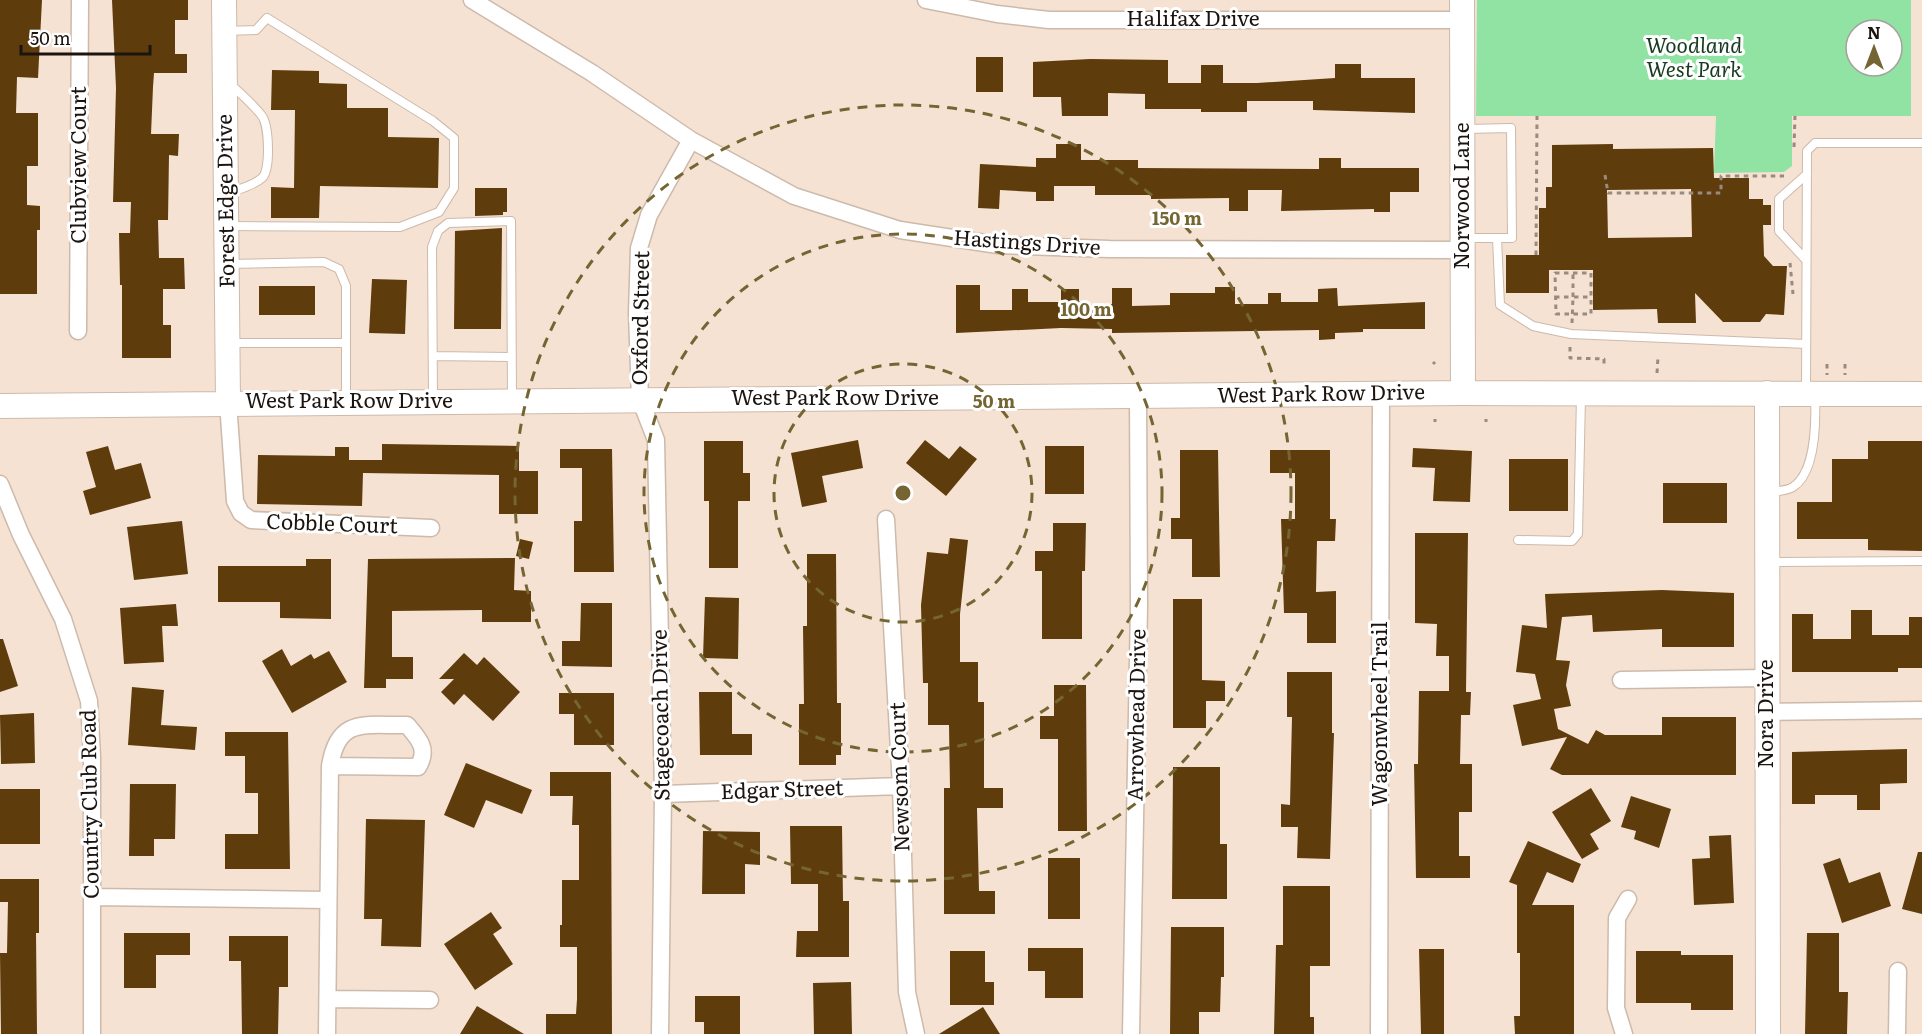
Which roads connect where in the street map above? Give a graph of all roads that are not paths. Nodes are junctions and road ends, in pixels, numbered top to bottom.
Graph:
1 (80, 0) edge
2 (224, 0) edge
3 (472, 0) edge
4 (926, 0) edge
5 (1462, 10) edge
6 (225, 31) junction
7 (225, 78) junction
8 (1462, 129) junction
9 (691, 140) junction
10 (1922, 143) edge
11 (1807, 174) junction
12 (226, 194) junction
13 (226, 226) junction
14 (1497, 238) junction
15 (1462, 244) junction
16 (1806, 260) junction
17 (227, 264) junction
18 (78, 331) dead end
19 (227, 343) junction
20 (346, 343) junction
21 (1806, 344) junction
22 (433, 356) junction
23 (511, 357) junction
24 (1816, 388) junction
25 (1463, 393) junction
26 (1581, 393) junction
27 (1767, 393) junction
28 (1381, 394) junction
29 (1922, 394) edge
30 (1138, 396) junction
31 (640, 399) junction
32 (512, 400) junction
33 (346, 401) junction
34 (434, 401) junction
35 (228, 402) junction
36 (0, 406) edge
37 (0, 484) edge
38 (1767, 492) junction
39 (886, 519) dead end
40 (430, 528) dead end
41 (1518, 540) dead end
42 (1922, 561) edge
43 (1767, 562) junction
44 (1766, 678) junction
45 (1621, 680) dead end
46 (1922, 710) edge
47 (1766, 712) junction
48 (330, 766) junction
49 (901, 786) junction
50 (663, 794) junction
51 (92, 897) junction
52 (1628, 899) dead end
53 (328, 900) junction
54 (1898, 971) dead end
55 (328, 999) junction
56 (430, 1000) dead end
57 (92, 1034) edge
58 (327, 1034) edge
59 (660, 1034) edge
60 (916, 1034) edge
61 (1131, 1034) edge
62 (1379, 1034) edge
63 (1624, 1034) edge
64 (1768, 1034) edge
65 (1897, 1034) edge

1 - 18 street, Clubview Court
2 - 6 main road, Forest Edge Drive
3 - 9 street, Hastings Drive
4 - 5 street, Halifax Drive
5 - 8 main road, Norwood Lane
6 - 7 main road, Forest Edge Drive
6 - 13 lane
7 - 12 main road, Forest Edge Drive
7 - 12 lane
8 - 14 lane
8 - 15 main road, Norwood Lane
9 - 15 street, Hastings Drive
9 - 31 street, Oxford Street
10 - 11 lane
11 - 16 lane
11 - 16 lane
12 - 13 main road, Forest Edge Drive
13 - 17 main road, Forest Edge Drive
14 - 15 lane
14 - 21 lane
15 - 25 main road, Norwood Lane
16 - 21 lane
17 - 19 main road, Forest Edge Drive
17 - 20 lane
19 - 20 lane
19 - 35 main road, Forest Edge Drive
20 - 33 lane
21 - 24 lane
22 - 23 lane
22 - 23 lane
22 - 34 lane
23 - 32 lane
24 - 27 main road, West Park Row Drive
24 - 29 main road, West Park Row Drive
24 - 38 lane
25 - 26 main road, West Park Row Drive
25 - 28 main road, West Park Row Drive
26 - 27 main road, West Park Row Drive
26 - 41 lane
27 - 38 main road, Nora Drive
28 - 30 main road, West Park Row Drive
28 - 62 street, Wagonwheel Trail
30 - 31 main road, West Park Row Drive
30 - 61 street, Arrowhead Drive
31 - 32 main road, West Park Row Drive
31 - 50 street, Stagecoach Drive
32 - 34 main road, West Park Row Drive
33 - 34 main road, West Park Row Drive
33 - 35 main road, West Park Row Drive
35 - 36 main road, West Park Row Drive
35 - 40 street, Cobble Court
37 - 51 street, Country Club Road
38 - 43 main road, Nora Drive
39 - 49 street, Newsom Court
42 - 43 lane
43 - 44 main road, Nora Drive
44 - 45 street
44 - 47 main road, Nora Drive
46 - 47 street
47 - 64 main road, Nora Drive
48 - 48 street
48 - 53 street
49 - 50 street, Edgar Street
49 - 60 street, Newsom Court
50 - 59 street, Stagecoach Drive
51 - 53 street
51 - 57 street, Country Club Road
52 - 63 street
53 - 55 street
54 - 65 street
55 - 56 street
55 - 58 street

